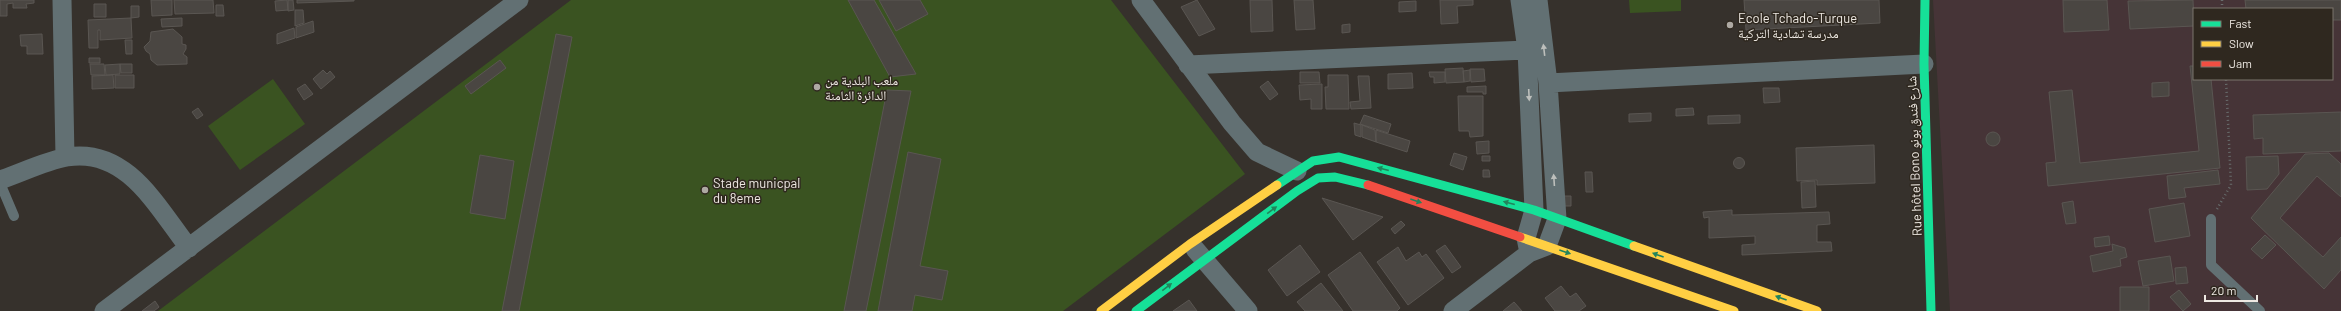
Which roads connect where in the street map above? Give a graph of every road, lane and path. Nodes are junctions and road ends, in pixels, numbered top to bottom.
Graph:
1 (62, 0) edge
2 (519, 0) edge
3 (1140, 0) edge
4 (1520, 0) edge
5 (1538, 0) edge
6 (1926, 0) edge
7 (1527, 50) junction
8 (1924, 64) junction
9 (1188, 66) junction
10 (2226, 80) edge
11 (1548, 83) junction
12 (65, 157) junction
13 (1297, 171) junction
14 (0, 180) edge
15 (0, 183) edge
16 (1534, 210) junction
17 (14, 216) dead end
18 (1557, 219) junction
19 (2212, 219) joint
20 (1190, 244) junction
21 (1527, 245) junction
22 (1547, 246) junction
23 (189, 248) junction
24 (1204, 258) junction
25 (1727, 310) edge
26 (104, 311) edge
27 (1101, 311) edge
28 (1136, 311) edge
29 (1248, 311) edge
30 (1453, 311) edge
31 (1817, 311) edge
32 (1931, 311) edge
33 (2260, 311) edge

1 - 12 street
2 - 23 street
3 - 9 street
4 - 7 street
11 -> 5 street
6 - 8 street, Rue hôtel Bono شارع فندق بونو
7 - 9 street
7 -> 16 street
8 - 11 street
8 - 32 street, Rue hôtel Bono شارع فندق بونو
9 - 13 street
10 - 19 path
18 -> 11 street
12 - 14 street
12 - 23 street
16 -> 13 street
13 - 20 street
15 - 17 lane
16 - 18 street
16 - 21 street
18 - 22 street
31 -> 18 street
19 - 33 lane
20 - 24 street
20 - 27 street
21 - 22 street
24 -> 21 street
21 - 30 street
22 -> 25 street
23 - 26 street
28 -> 24 street
24 - 29 street

